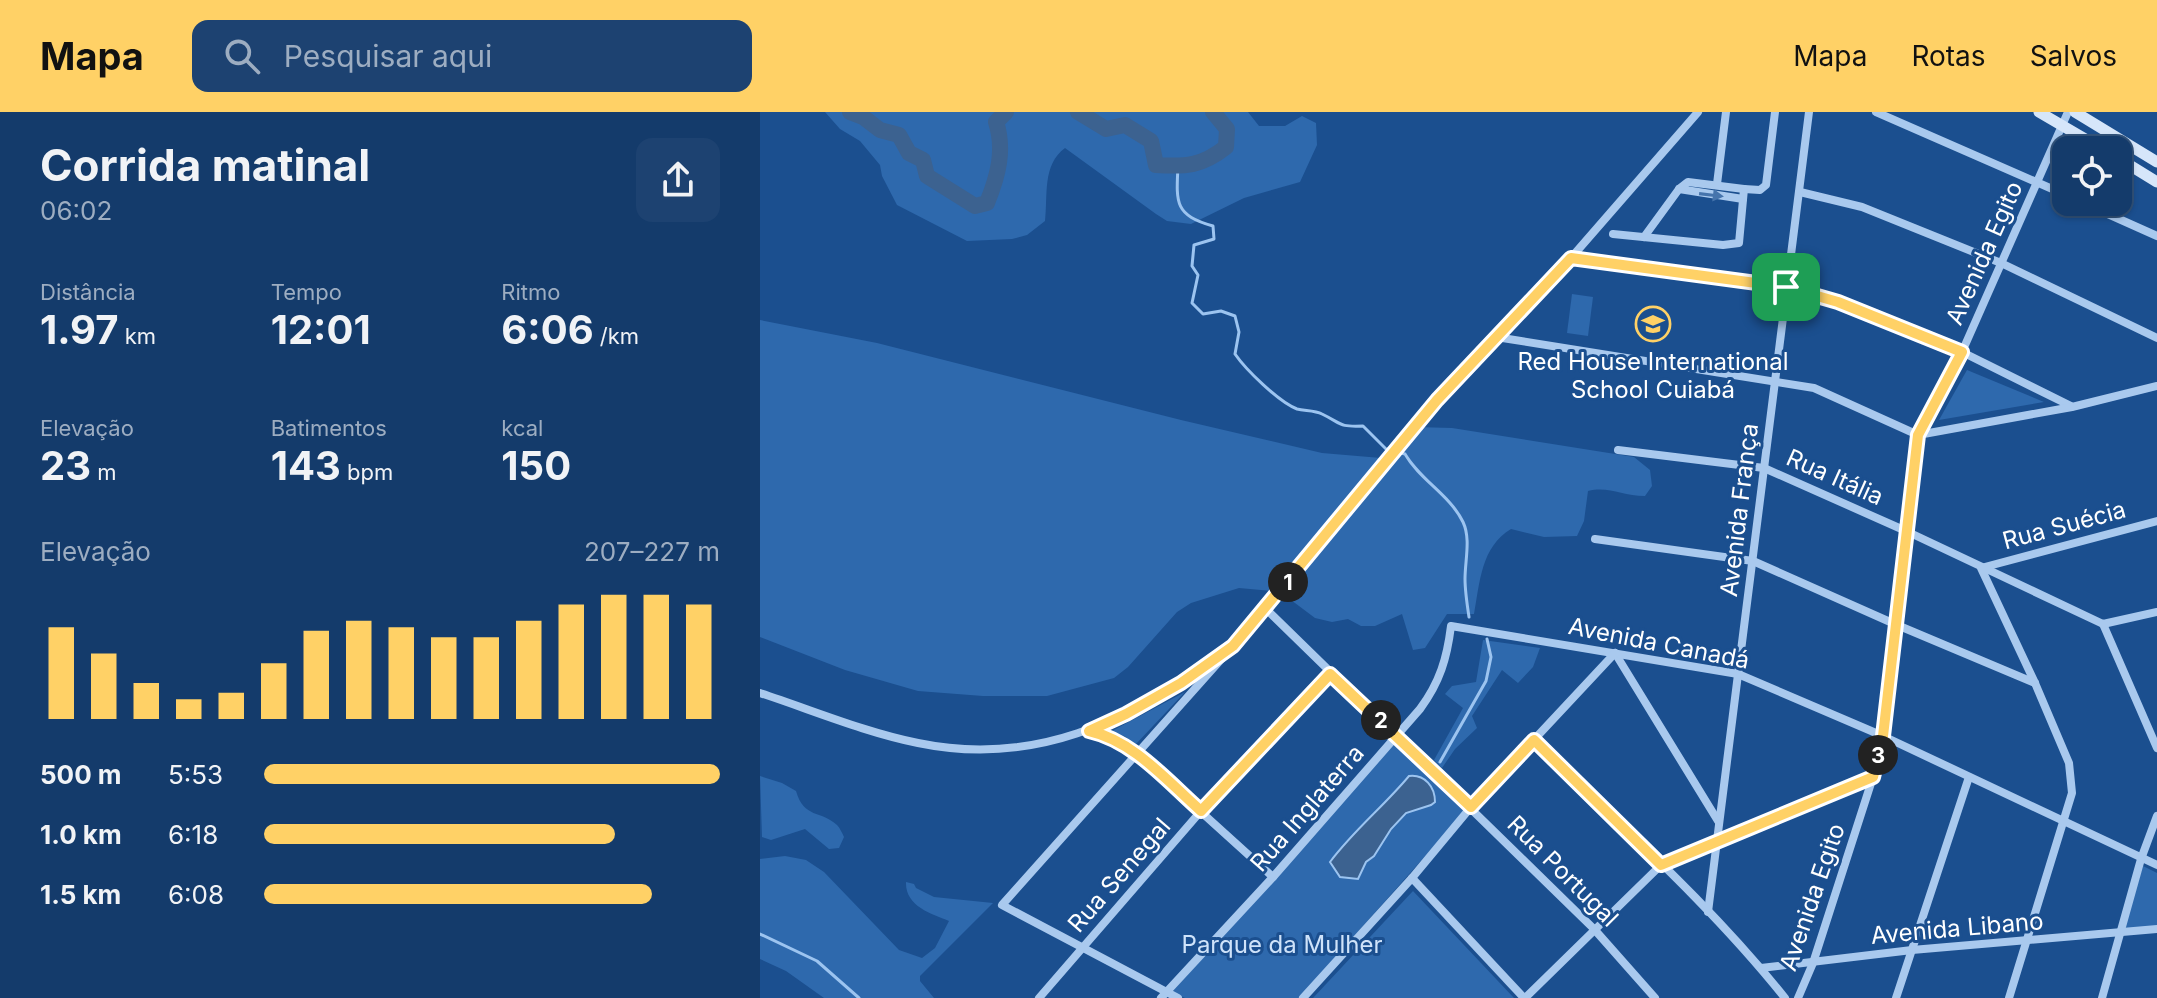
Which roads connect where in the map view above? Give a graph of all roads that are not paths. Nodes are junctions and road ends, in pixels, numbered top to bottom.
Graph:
1 (1698, 112) edge
2 (1726, 112) edge
3 (1775, 112) edge
4 (1809, 112) edge
5 (1876, 112) edge
6 (2039, 112) edge
7 (2068, 112) edge
8 (2075, 112) edge
9 (2062, 125) junction
10 (2080, 136) edge
11 (2157, 162) edge
12 (2132, 167) edge
13 (2157, 182) edge
14 (2037, 183) junction
15 (1717, 184) junction
16 (1679, 189) junction
17 (1744, 189) junction
18 (2052, 189) edge
19 (1800, 192) junction
20 (1743, 199) junction
21 (2112, 216) edge
22 (1613, 234) dead end
23 (2157, 236) edge
24 (1644, 237) junction
25 (1571, 258) junction
26 (2001, 263) junction
27 (1786, 287) junction
28 (1496, 337) junction
29 (2157, 338) edge
30 (1962, 352) junction
31 (1777, 380) junction
32 (2157, 386) edge
33 (2072, 407) junction
34 (1918, 435) junction
35 (1618, 450) dead end
36 (1764, 468) junction
37 (2157, 521) edge
38 (1906, 531) junction
39 (1595, 539) dead end
40 (1753, 561) junction
41 (1981, 568) junction
42 (1266, 609) junction
43 (2157, 612) edge
44 (2103, 624) junction
45 (1897, 625) junction
46 (1451, 626) joint
47 (1233, 646) junction
48 (1615, 653) junction
49 (1330, 674) junction
50 (1738, 674) junction
51 (2035, 683) junction
52 (760, 693) edge
53 (2157, 716) edge
54 (2145, 721) junction
55 (1089, 731) junction
56 (1398, 735) junction
57 (1883, 736) junction
58 (1534, 740) junction
59 (2157, 748) edge
60 (1137, 754) junction
61 (1873, 777) junction
62 (1969, 777) junction
63 (1471, 807) junction
64 (1201, 811) junction
65 (2157, 816) edge
66 (1718, 821) junction
67 (2064, 822) junction
68 (1718, 839) junction
69 (2141, 859) junction
70 (1661, 865) junction
71 (2157, 865) edge
72 (1273, 877) junction
73 (1412, 878) junction
74 (1708, 912) junction
75 (1594, 929) junction
76 (2157, 929) edge
77 (2120, 933) junction
78 (2026, 941) junction
79 (1084, 947) junction
80 (1912, 950) junction
81 (1813, 963) junction
82 (1761, 968) junction
83 (1164, 995) edge
84 (1039, 998) edge
85 (1178, 998) edge
86 (1303, 998) edge
87 (1524, 998) edge
88 (1655, 998) edge
89 (1785, 998) edge
90 (1798, 998) edge
91 (1896, 998) edge
92 (2009, 998) edge
93 (2102, 998) edge

1 - 25 street
2 - 15 street
3 - 17 street
4 - 19 street, Avenida França
5 - 14 street
6 - 9 main road
7 - 9 street, Avenida Egito
8 - 11 main road
9 - 10 main road
9 - 14 street, Avenida Egito
12 - 13 main road
14 - 18 street
14 - 26 street, Avenida Egito
15 - 16 street
15 - 17 street
16 -> 20 street
16 - 24 street
17 - 20 street
19 - 26 street
19 - 27 street, Avenida França
20 - 24 street
21 - 23 street
22 - 24 street
25 - 27 street
25 - 28 street
26 - 29 street
26 - 30 street, Avenida Egito
27 - 30 street
27 - 31 street, Avenida França
28 - 31 street
28 - 42 street
30 - 33 street
30 - 34 street, Avenida Egito
31 - 34 street
31 - 36 street, Avenida França
32 - 33 street
33 - 34 street
34 - 38 street, Avenida Egito
35 - 36 street, Rua Itália
36 - 38 street, Rua Itália
36 - 40 street, Avenida França
37 - 41 street, Rua Suécia
38 - 41 street, Rua Itália
38 - 45 street, Avenida Egito
39 - 40 street
40 - 45 street
40 - 50 street, Avenida França
41 - 44 street, Rua Itália
41 - 51 street
42 - 47 street
42 - 49 street, Rua Portugal
43 - 44 street
44 - 54 street
45 - 51 street
45 - 57 street, Avenida Egito
46 - 48 street, Avenida Canadá
46 - 56 street, Rua Inglaterra
47 - 55 street
47 - 60 street
48 - 50 street, Avenida Canadá
48 - 58 street
48 - 66 street
49 - 56 street, Rua Portugal
49 - 64 street, Rua Senegal
50 - 57 street, Avenida Canadá
50 - 66 street, Avenida França
51 - 67 street
52 - 55 street
53 - 54 street
54 - 59 street
55 - 60 street
56 - 63 street, Rua Portugal
56 - 72 street, Rua Inglaterra
57 - 61 street, Avenida Egito
57 - 62 street, Avenida Canadá
58 - 63 street
58 - 70 street
60 - 64 street
60 - 79 street
61 - 68 street
61 - 81 street, Avenida Egito
62 - 67 street, Avenida Canadá
62 - 80 street
63 - 73 street
63 - 75 street, Rua Portugal
64 - 72 street
64 - 79 street, Rua Senegal
65 - 69 street
66 - 68 street, Avenida França
67 - 69 street, Avenida Canadá
67 - 78 street
68 - 70 street
68 - 74 street, Avenida França
69 - 71 street, Avenida Canadá
69 - 77 street
70 - 74 street
70 - 75 street
72 - 83 street, Rua Inglaterra
73 - 86 street
73 - 87 street
74 - 82 street
75 - 87 street
75 - 88 street, Rua Portugal
76 - 77 street, Avenida Libano
77 - 78 street, Avenida Libano
77 - 93 street
78 - 80 street, Avenida Libano
78 - 92 street
79 - 83 street
79 - 84 street, Rua Senegal
80 - 81 street, Avenida Libano
80 - 91 street
81 - 82 street, Avenida Libano
81 - 90 street, Avenida Egito
82 - 89 street
83 - 85 street

